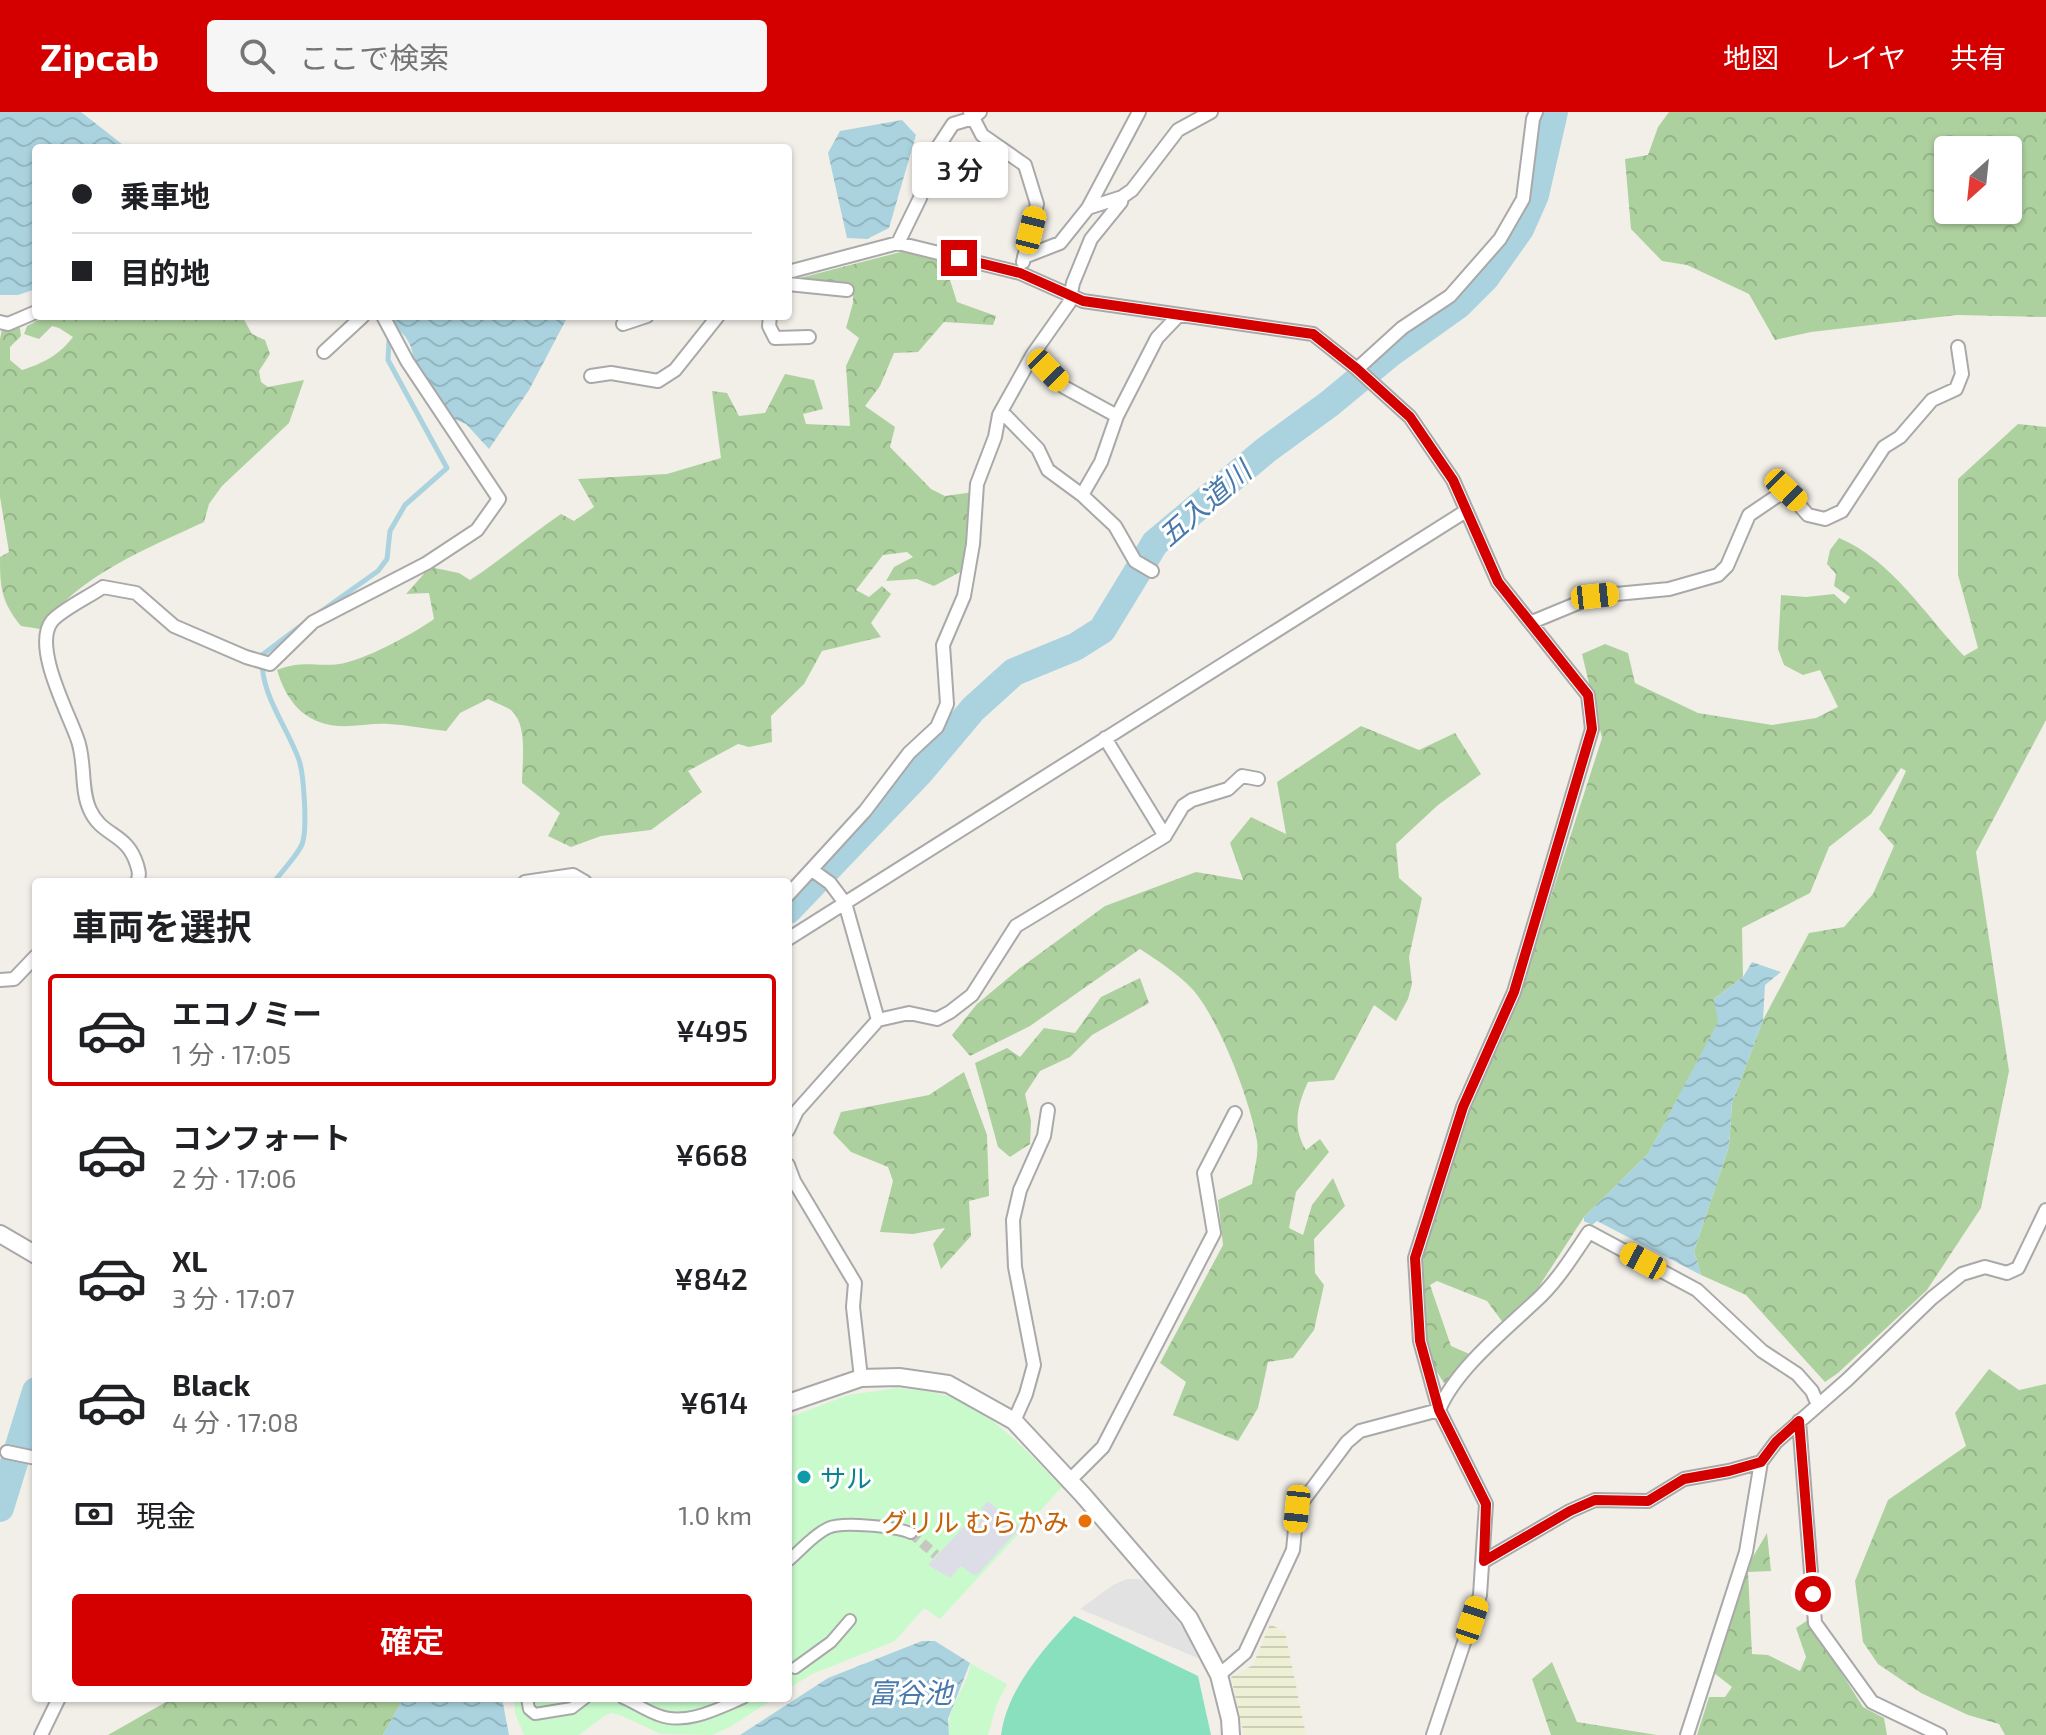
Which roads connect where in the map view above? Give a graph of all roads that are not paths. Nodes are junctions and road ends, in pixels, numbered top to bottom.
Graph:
1 (1139, 112) edge
2 (1211, 112) edge
3 (1536, 112) edge
4 (975, 114) edge
5 (1122, 197) junction
6 (1088, 208) junction
7 (898, 243) junction
8 (1024, 257) junction
9 (792, 271) edge
10 (1020, 273) junction
11 (792, 284) edge
12 (847, 290) dead end
13 (1072, 296) junction
14 (32, 314) edge
15 (1179, 315) junction
16 (359, 320) edge
17 (385, 320) edge
18 (635, 320) edge
19 (715, 320) edge
20 (770, 320) edge
21 (0, 322) edge
22 (623, 324) dead end
23 (809, 337) dead end
24 (1958, 347) dead end
25 (324, 352) dead end
26 (1033, 354) junction
27 (1357, 369) junction
28 (591, 376) dead end
29 (1001, 411) junction
30 (1117, 416) junction
31 (1082, 495) junction
32 (1466, 511) junction
33 (1152, 571) dead end
34 (1532, 622) junction
35 (1105, 738) junction
36 (1258, 779) dead end
37 (1165, 836) junction
38 (812, 870) junction
39 (139, 878) edge
40 (552, 878) edge
41 (578, 878) edge
42 (792, 891) edge
43 (845, 903) junction
44 (792, 936) edge
45 (32, 960) edge
46 (0, 980) edge
47 (878, 1020) junction
48 (1048, 1110) dead end
49 (1235, 1113) dead end
50 (792, 1122) edge
51 (792, 1176) edge
52 (2046, 1210) edge
53 (0, 1234) edge
54 (32, 1253) edge
55 (861, 1378) junction
56 (792, 1402) edge
57 (1818, 1405) junction
58 (1439, 1410) junction
59 (1014, 1421) junction
60 (1799, 1421) junction
61 (7, 1452) dead end
62 (32, 1457) edge
63 (1761, 1462) junction
64 (1070, 1480) junction
65 (911, 1533) tunnel mouth
66 (792, 1557) edge
67 (1484, 1561) junction
68 (850, 1620) dead end
69 (795, 1668) dead end
70 (1219, 1675) junction
71 (57, 1702) edge
72 (528, 1702) edge
73 (580, 1702) edge
74 (631, 1702) edge
75 (732, 1702) edge
76 (41, 1735) edge
77 (1231, 1735) edge
78 (1433, 1735) edge
79 (1687, 1735) edge
80 (1940, 1735) edge

1 - 6 street
2 - 5 street
3 - 27 street
4 - 7 street
4 - 8 street
5 - 6 street
5 - 13 street
6 - 8 street
7 - 9 street
7 - 10 street
8 - 10 street
10 - 13 street
11 - 12 street
13 - 15 street
13 - 26 street
14 - 21 street
15 - 27 street
15 - 30 street
16 - 25 street
17 - 39 street
18 - 22 street
19 - 28 street
20 - 23 street
24 - 34 street
26 - 29 street
26 - 30 street
27 - 32 street
29 - 31 street
29 - 38 street
30 - 31 street
31 - 33 street
32 - 34 street
32 - 35 street
34 - 58 street
35 - 37 street
35 - 43 street
36 - 37 street
37 - 47 street
38 - 42 street
38 - 43 street
40 - 41 street
43 - 44 street
43 - 47 street
45 - 46 street
47 - 50 street
48 - 59 street
49 - 64 street
51 - 55 street
52 - 57 street
53 - 54 street
55 - 56 street
55 - 59 street
57 - 58 street
57 - 60 street
58 - 67 street
58 - 70 street
59 - 64 street
60 - 63 street
60 - 80 street
61 - 62 street
63 - 67 street
63 - 79 street
64 - 70 street
65 - 66 street
67 - 78 street
68 - 69 street
70 - 77 street
71 - 76 street
72 - 73 street
74 - 75 street

